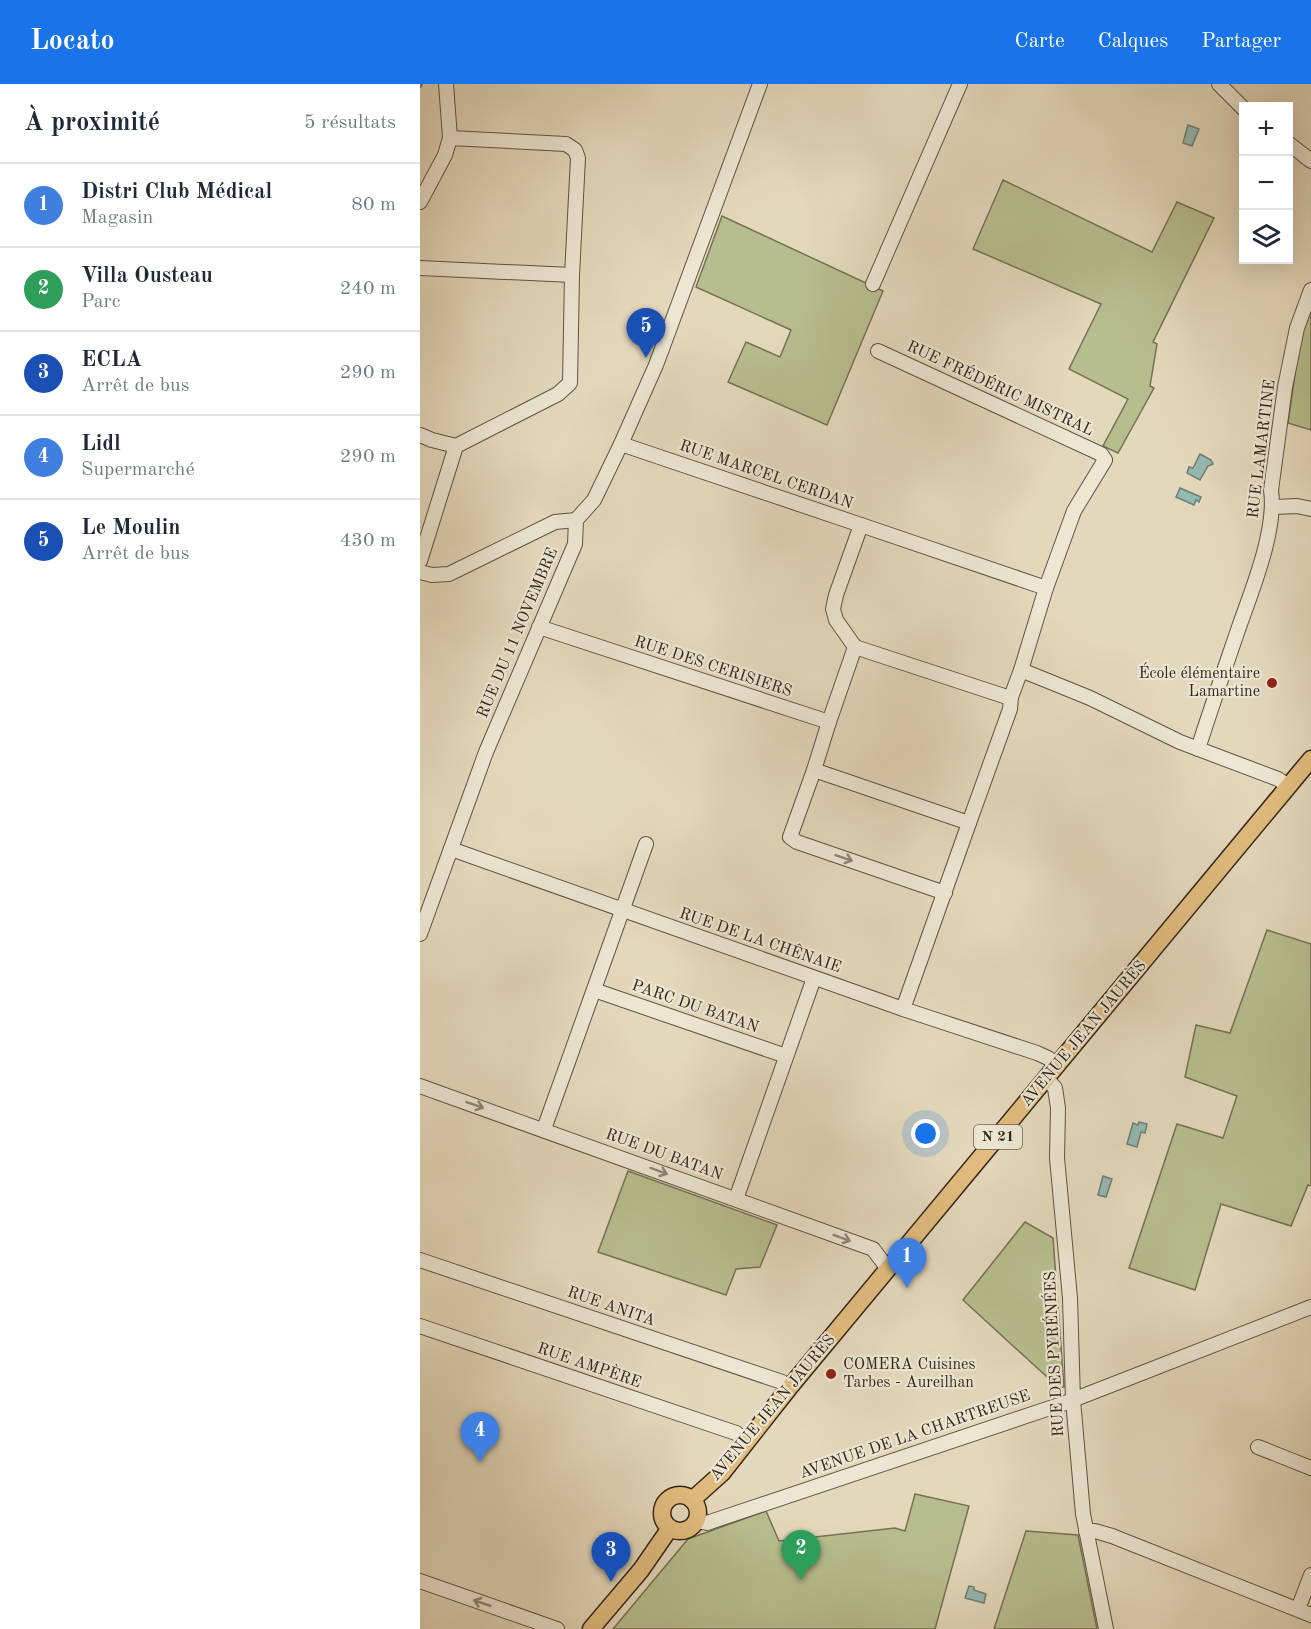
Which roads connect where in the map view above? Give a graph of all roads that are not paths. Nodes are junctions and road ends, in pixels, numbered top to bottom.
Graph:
1 (446, 84) edge
2 (760, 84) edge
3 (960, 84) edge
4 (1219, 84) edge
5 (1239, 104) edge
6 (450, 138) junction
7 (1293, 147) edge
8 (1311, 161) edge
9 (420, 202) edge
10 (420, 268) edge
11 (572, 275) junction
12 (873, 284) dead end
13 (1311, 290) edge
14 (878, 351) dead end
15 (420, 435) edge
16 (621, 444) junction
17 (456, 446) junction
18 (1274, 507) junction
19 (1311, 509) edge
20 (576, 520) junction
21 (861, 525) junction
22 (420, 561) edge
23 (420, 572) edge
24 (1046, 588) junction
25 (539, 627) junction
26 (855, 647) junction
27 (1021, 670) junction
28 (1011, 697) junction
29 (829, 722) junction
30 (1198, 749) junction
31 (1310, 763) edge
32 (814, 770) junction
33 (1288, 786) junction
34 (969, 823) junction
35 (646, 844) dead end
36 (451, 849) junction
37 (945, 893) junction
38 (622, 910) junction
39 (420, 934) edge
40 (814, 978) junction
41 (594, 990) junction
42 (903, 1009) junction
43 (786, 1056) junction
44 (1058, 1065) junction
45 (1047, 1079) junction
46 (420, 1086) edge
47 (544, 1129) junction
48 (736, 1199) junction
49 (420, 1260) edge
50 (888, 1269) junction
51 (1311, 1307) edge
52 (420, 1326) edge
53 (789, 1388) junction
54 (1073, 1400) junction
55 (746, 1441) junction
56 (1258, 1447) dead end
57 (1311, 1468) edge
58 (692, 1500) junction
59 (697, 1521) junction
60 (670, 1528) junction
61 (1086, 1531) junction
62 (1311, 1575) edge
63 (420, 1581) edge
64 (1305, 1612) edge
65 (557, 1629) edge
66 (591, 1629) edge
67 (1106, 1629) edge

1 - 6 street
2 - 16 street
3 - 12 street
4 - 5 street
6 - 9 street
6 - 11 street
7 - 8 street
10 - 11 street
11 - 17 street
13 - 18 street, RUE LAMARTINE
14 - 24 street, RUE FRÉDÉRIC MISTRAL
15 - 17 street
16 - 20 street
16 - 21 street, RUE MARCEL CERDAN
17 - 22 street
18 - 19 street
18 - 30 street, RUE LAMARTINE
20 - 23 street
20 - 25 street, RUE DU 11 NOVEMBRE
21 - 24 street
21 - 26 street, RUE MARCEL CERDAN
24 - 27 street
25 - 29 street, RUE DES CERISIERS
25 - 36 street, RUE DU 11 NOVEMBRE
26 - 28 street
26 - 29 street
27 - 28 street
27 - 30 street
28 - 34 street
29 - 32 street
30 - 33 street
31 - 33 main road, AVENUE JEAN JAURÈS / N 21
32 - 34 street
32 -> 37 street
33 - 44 main road, AVENUE JEAN JAURÈS / N 21
34 - 37 street
35 - 38 street
36 - 38 street, RUE DE LA CHÊNAIE
36 - 39 street, RUE DU 11 NOVEMBRE
37 - 42 street
38 - 40 street, RUE DE LA CHÊNAIE
38 - 41 street
40 - 42 street, RUE DE LA CHÊNAIE
40 - 43 street
41 - 43 street, PARC DU BATAN
41 - 47 street
42 - 44 street, RUE DE LA CHÊNAIE
43 - 48 street
44 - 45 main road, AVENUE JEAN JAURÈS / N 21
45 - 50 main road, AVENUE JEAN JAURÈS / N 21
45 - 54 street, RUE DES PYRÉNÉES
46 -> 47 street, RUE DU BATAN
47 -> 48 street, RUE DU BATAN
48 -> 50 street, RUE DU BATAN
49 - 53 street, RUE ANITA
50 - 53 main road, AVENUE JEAN JAURÈS / N 21
51 - 54 street, AVENUE DE LA CHARTREUSE
52 - 55 street, RUE AMPÈRE
53 - 55 main road, AVENUE JEAN JAURÈS / N 21
54 - 59 street, AVENUE DE LA CHARTREUSE
54 - 61 street, RUE DES PYRÉNÉES
55 - 58 main road, AVENUE JEAN JAURÈS / N 21
56 - 57 street
58 - 59 main road
58 - 60 main road
59 - 60 main road
60 - 66 main road
61 - 64 street
61 - 67 street, RUE DES PYRÉNÉES
62 - 64 street
65 -> 63 street

